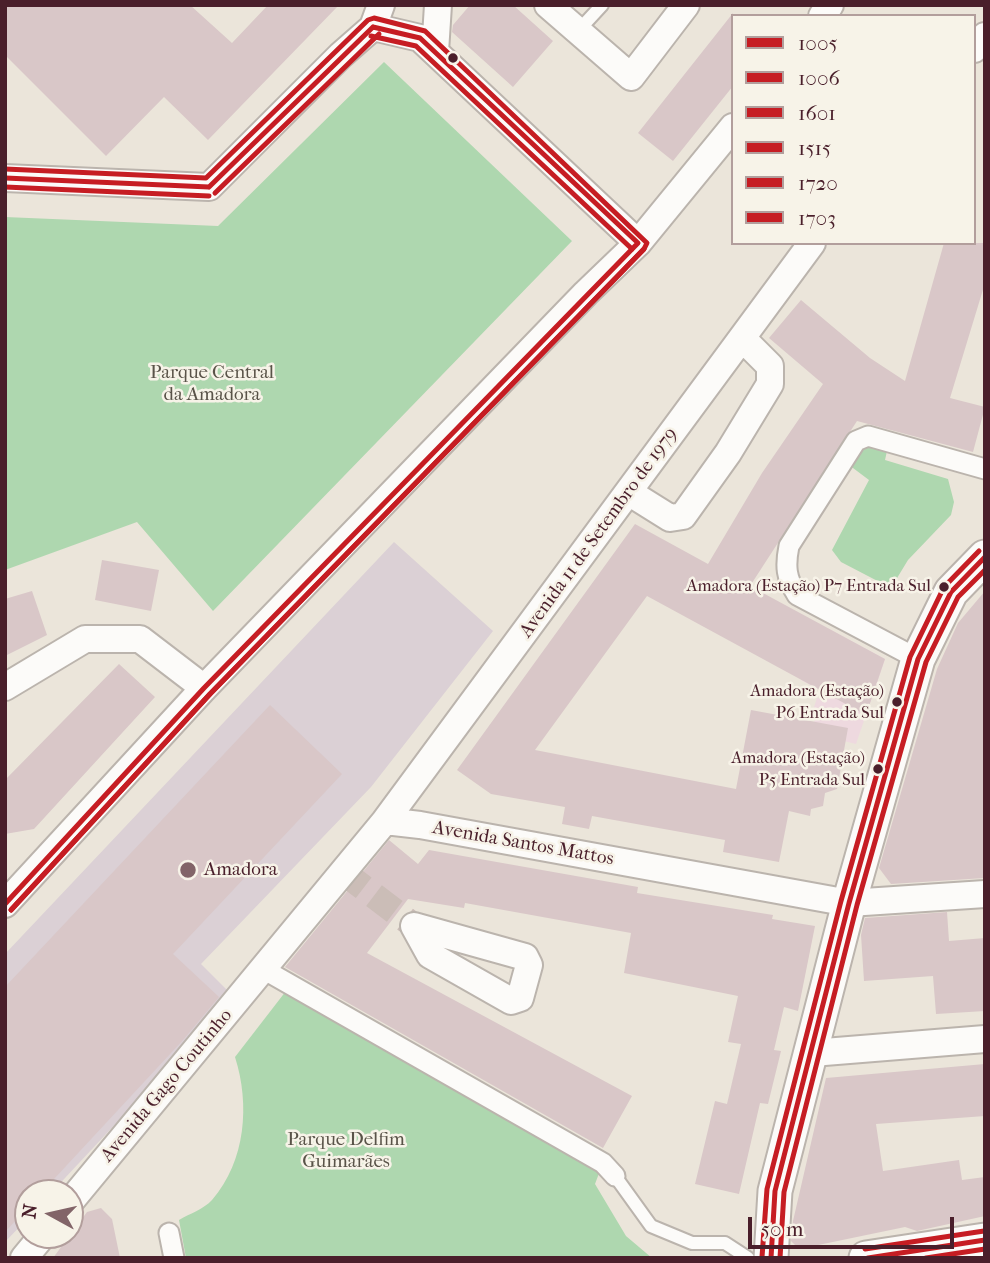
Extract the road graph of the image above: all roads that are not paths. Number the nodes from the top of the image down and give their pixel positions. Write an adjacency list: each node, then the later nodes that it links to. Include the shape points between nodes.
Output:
1 (438, 5): 7 (street)
2 (548, 5): 6 (street)
3 (602, 5): 6 (lane)
4 (686, 5): 6 (street, via 631,77)
5 (377, 16): 7 (street, via 420,38); 9 (street, via 209,187)
6 (578, 31)
7 (435, 52): 10 (street)
8 (731, 129): 10 (street)
9 (5, 178)
10 (638, 243): 18 (street)
11 (811, 245): 12 (street, Avenida 11 de Setembro de 1979)
12 (742, 338): 14 (street, Avenida 11 de Setembro de 1979); 14 (street, via 770,366 770,384 683,516 670,518)
13 (985, 469): 16 (street, via 868,436 856,441 789,546 785,565 797,595)
14 (630, 493): 19 (street, Avenida 11 de Setembro de 1979)
15 (985, 556): 16 (street, via 951,593)
16 (918, 659): 21 (street)
17 (5, 687): 18 (street, via 85,639 140,639)
18 (204, 688): 22 (street)
19 (385, 821): 21 (street, Avenida Santos Mattos); 23 (street)
20 (985, 894): 21 (street, Avenida Santos Mattos)
21 (849, 903): 25 (street)
22 (5, 904)
23 (263, 969): 26 (street, via 603,1163); 27 (street, Avenida Gago Coutinho)
24 (985, 1040): 25 (street)
25 (812, 1053): 32 (street, via 775,1191)
26 (615, 1176): 31 (lane, via 651,1226 692,1243 725,1243)
27 (84, 1185)
28 (169, 1233): 30 (street)
29 (985, 1240): 33 (street)
30 (174, 1258)
31 (748, 1258)
32 (771, 1258)
33 (866, 1258)

